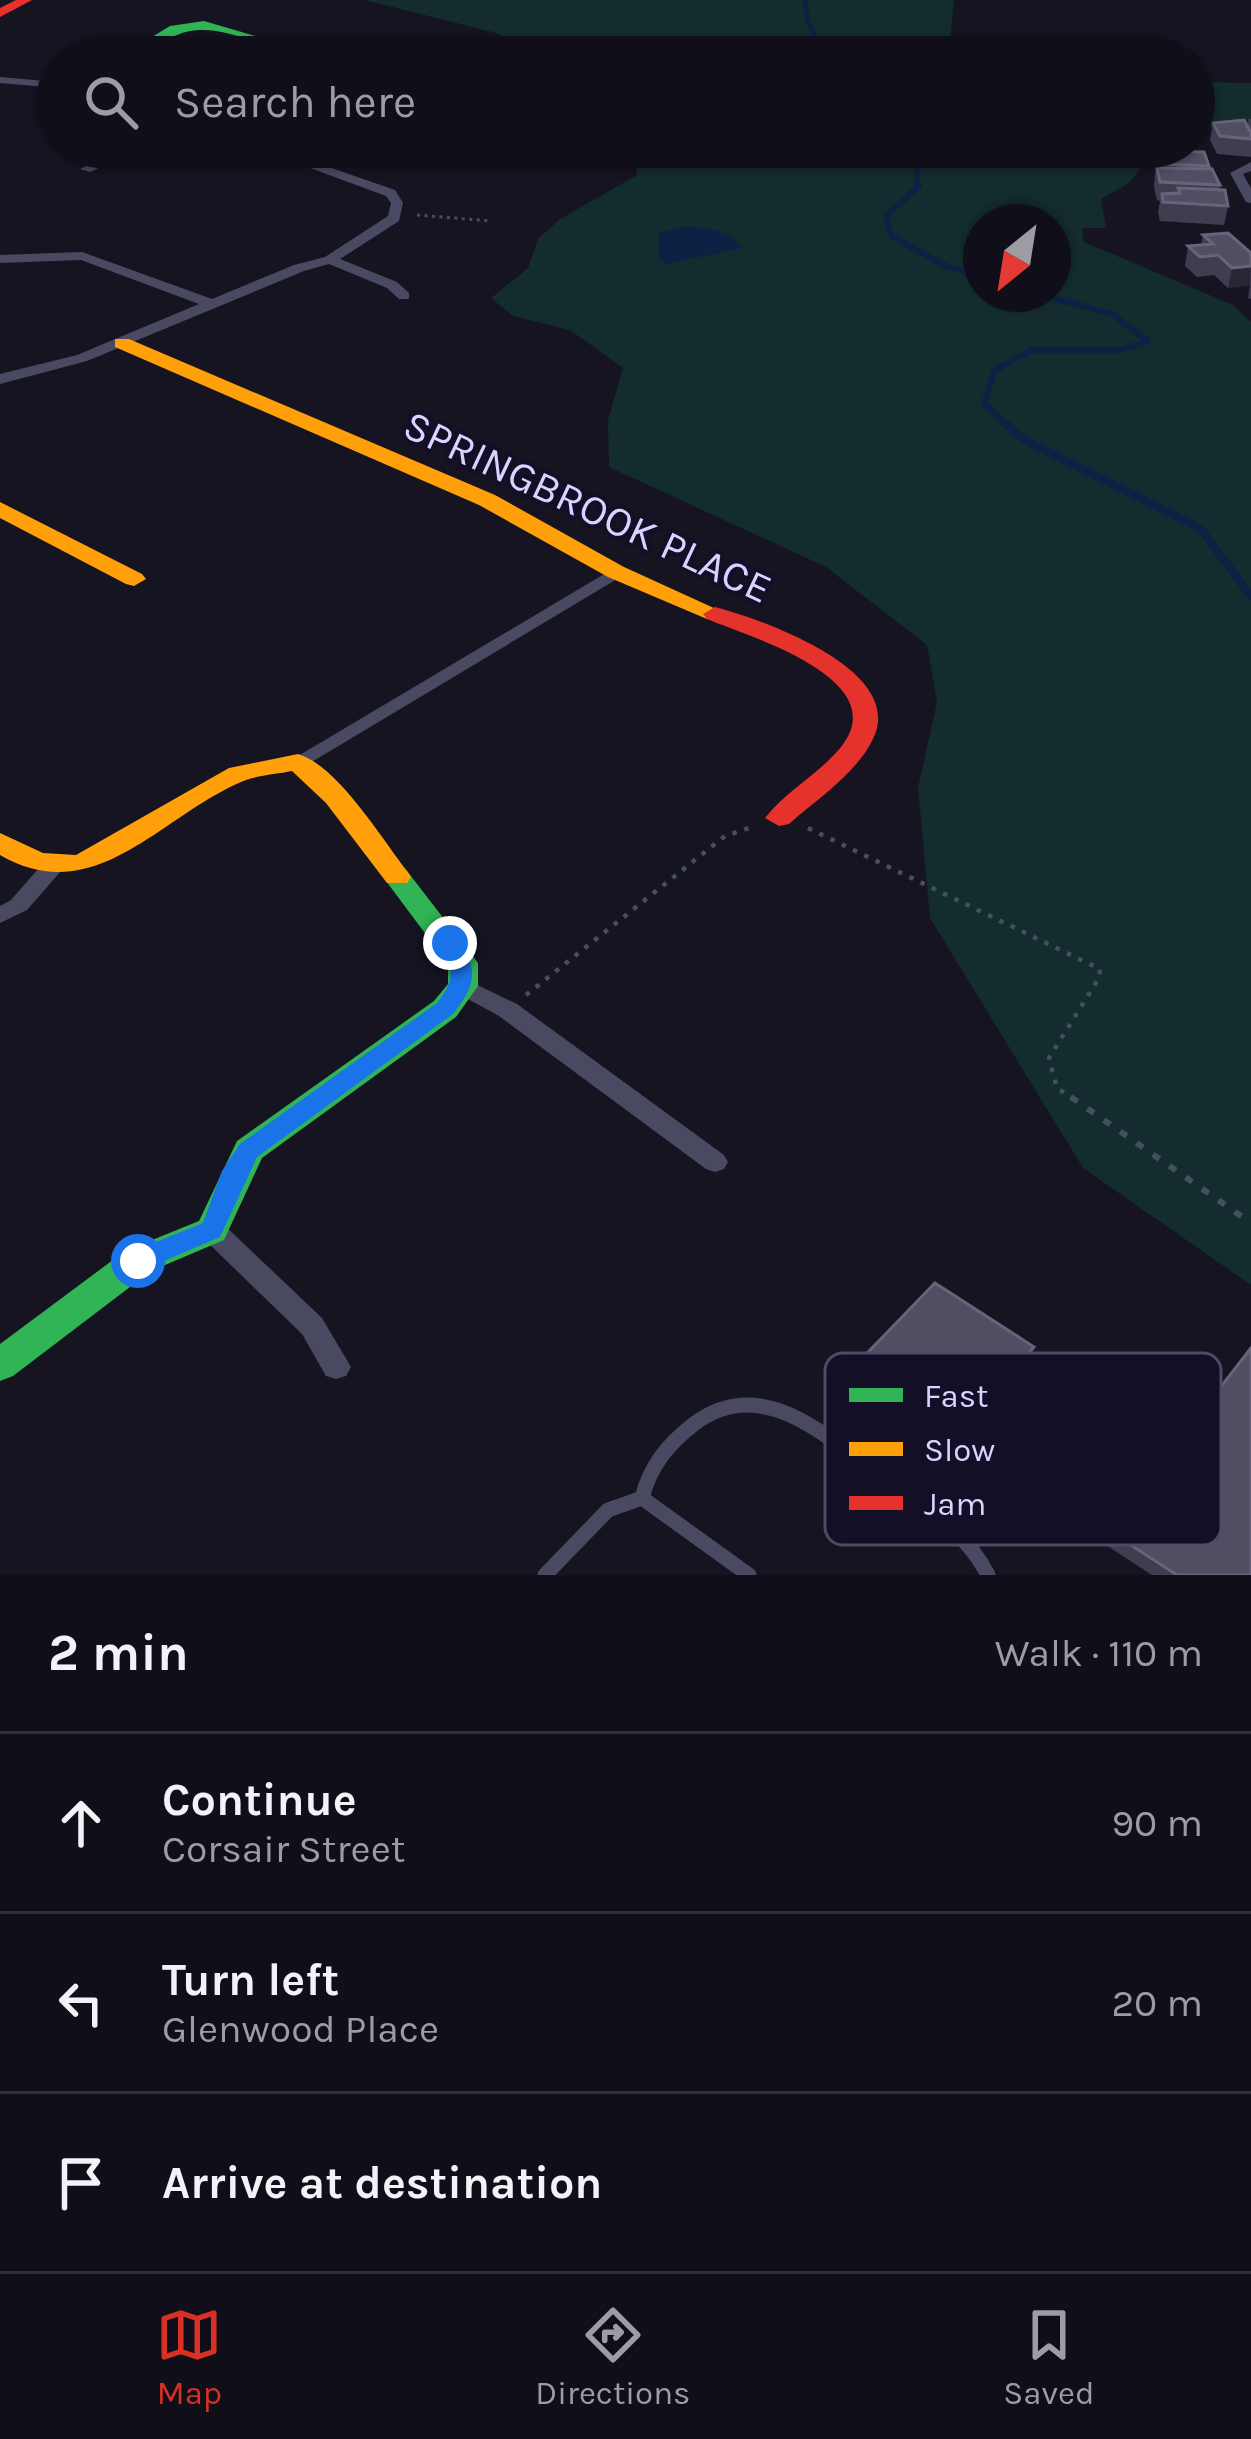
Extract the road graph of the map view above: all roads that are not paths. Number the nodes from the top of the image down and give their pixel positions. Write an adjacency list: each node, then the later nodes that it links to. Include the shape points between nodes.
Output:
1 (26, 0): 2 (street)
2 (0, 13)
3 (161, 36): 4 (street, via 204,25)
4 (241, 36)
5 (0, 80): 6 (street)
6 (36, 83)
7 (1251, 166): 9 (street, via 1236,173)
8 (318, 168): 11 (street, via 397,203 394,218)
9 (1251, 199)
10 (0, 259): 13 (street, via 82,256)
11 (330, 260): 12 (street); 13 (street)
12 (404, 296)
13 (212, 304): 14 (street)
14 (122, 343): 15 (street); 17 (street, SPRINGBROOK PLACE, via 487,500)
15 (0, 379)
16 (0, 509): 18 (street)
17 (616, 572): 19 (street); 20 (street, SPRINGBROOK PLACE, via 814,656 849,676 865,698 864,734)
18 (134, 579)
19 (298, 762): 22 (street, via 238,774 82,863); 24 (street, via 450,943 463,963)
20 (778, 818)
21 (0, 842): 22 (street)
22 (53, 866): 23 (street)
23 (0, 916)
24 (463, 986): 25 (street, via 508,1010); 26 (street, via 445,1009 249,1150)
25 (715, 1162)
26 (212, 1230): 27 (street, via 138,1261); 28 (street, via 312,1326)
27 (0, 1365)
28 (336, 1367)
29 (825, 1437): 30 (lane, via 782,1406 738,1401 708,1408 649,1465)
30 (642, 1498): 32 (lane, via 608,1510); 33 (lane)
31 (973, 1545): 34 (lane)
32 (544, 1575)
33 (749, 1575)
34 (988, 1575)

